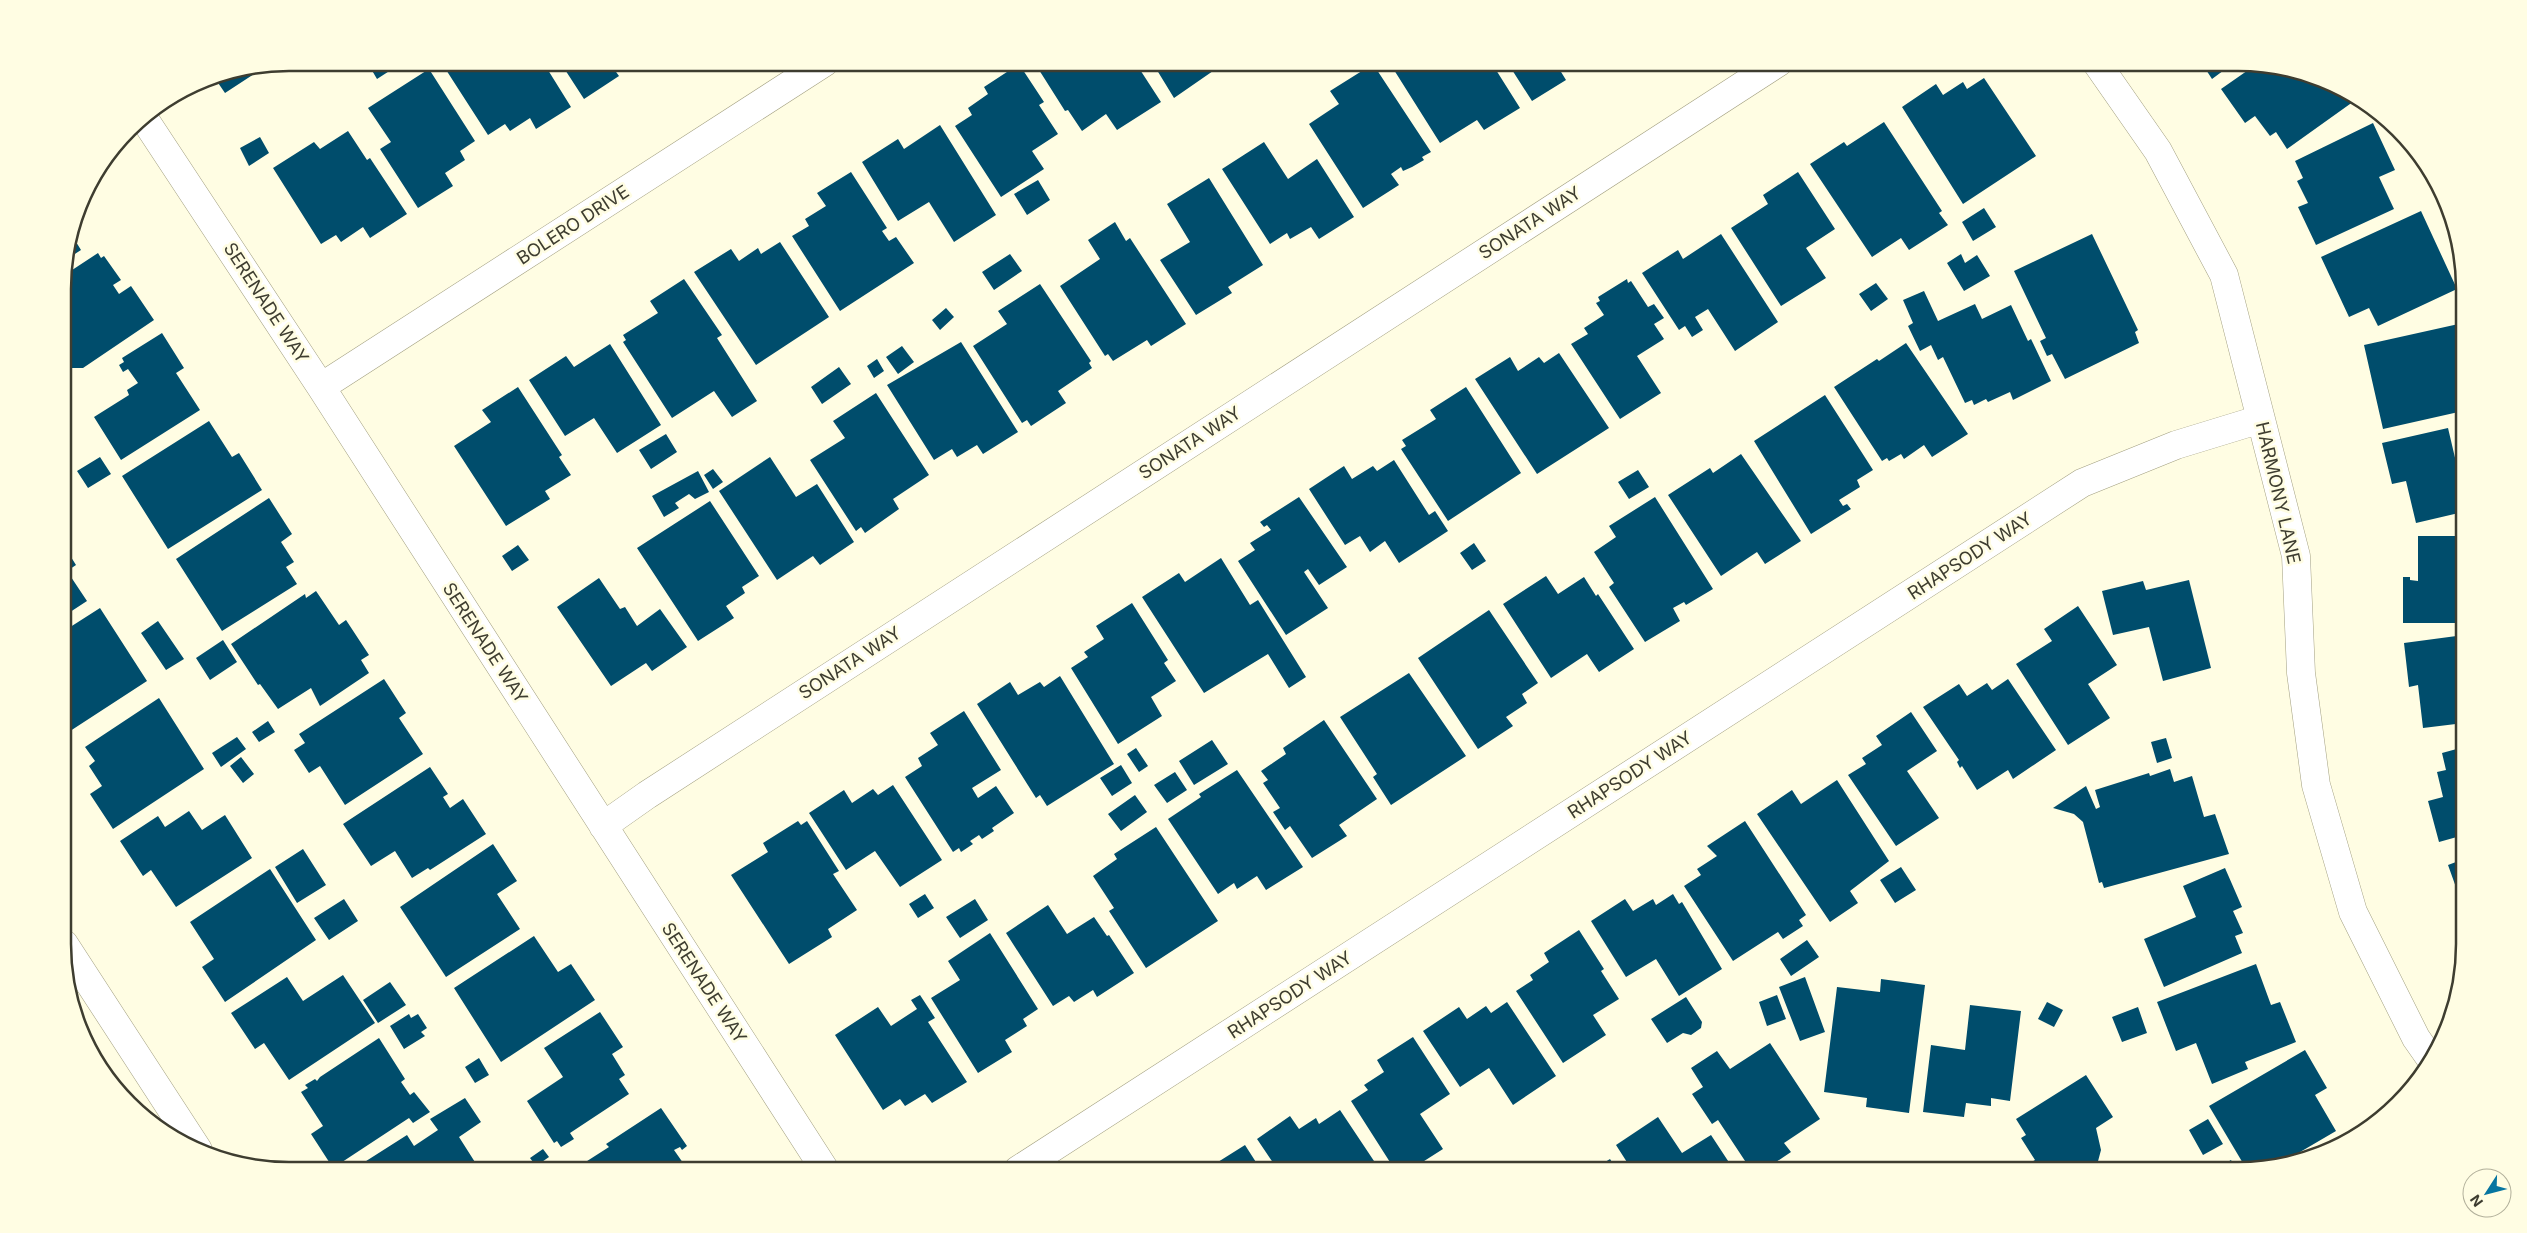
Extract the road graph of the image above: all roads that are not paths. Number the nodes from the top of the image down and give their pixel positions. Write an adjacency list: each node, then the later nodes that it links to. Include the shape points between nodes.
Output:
1 (812, 71): 5 (street, BOLERO DRIVE)
2 (1765, 71): 7 (street, SONATA WAY)
3 (2102, 71): 6 (street, HARMONY LANE, via 2158,151 2224,275)
4 (147, 124): 5 (street, SERENADE WAY)
5 (321, 388): 7 (street, SERENADE WAY)
6 (2261, 419): 9 (street, HARMONY LANE, via 2296,556 2302,673 2316,785 2353,912); 12 (street, RHAPSODY WAY, via 2176,445 2082,483)
7 (603, 826): 11 (street, SERENADE WAY)
8 (72, 956): 10 (street)
9 (2427, 1053)
10 (190, 1138)
11 (820, 1162)
12 (1030, 1162)

